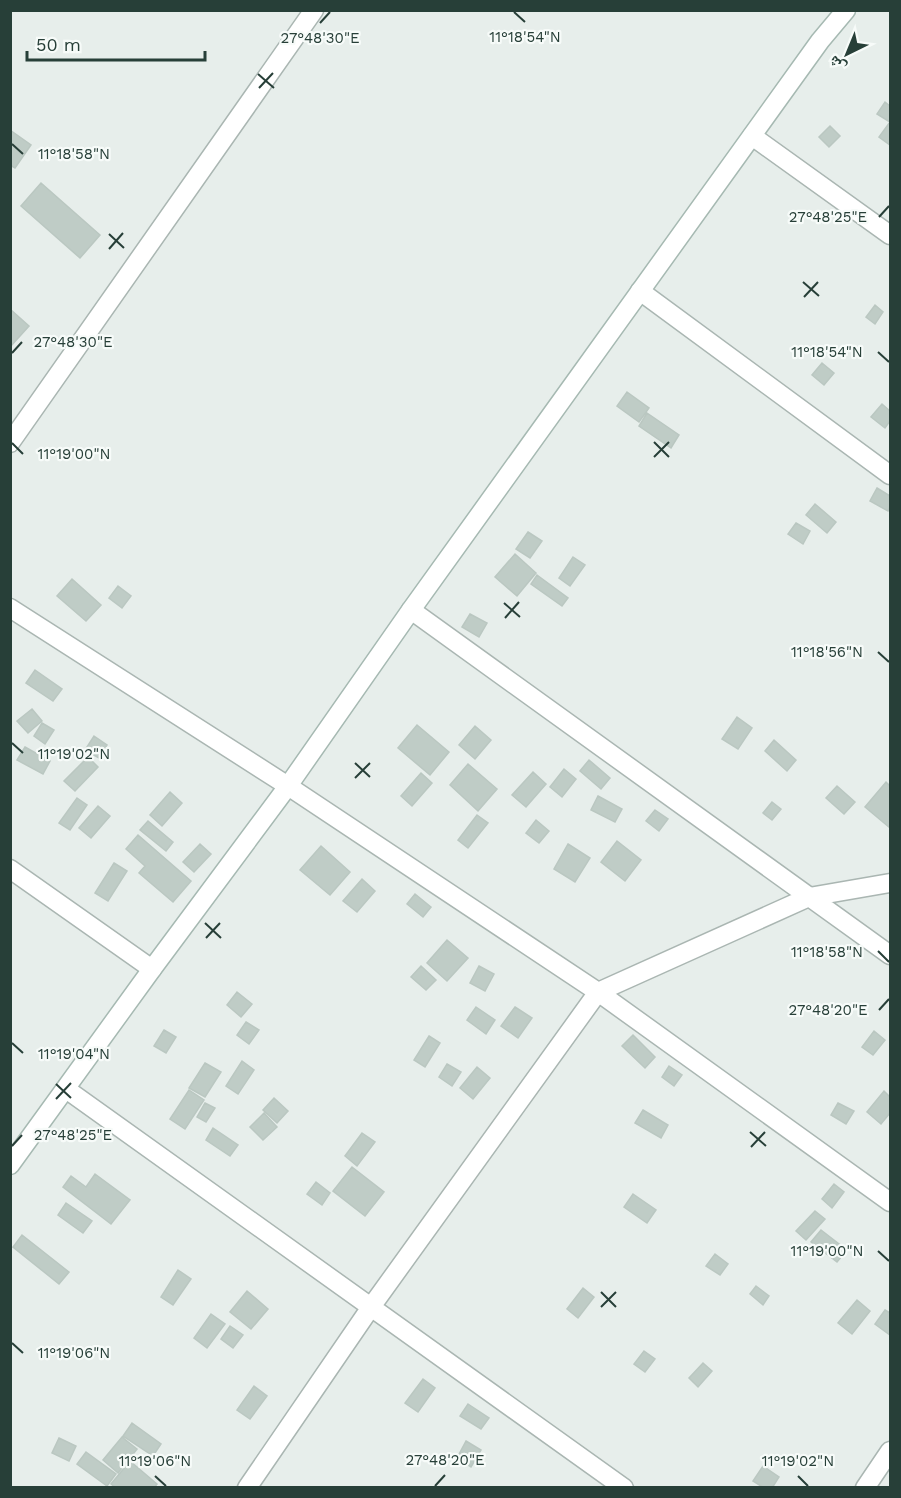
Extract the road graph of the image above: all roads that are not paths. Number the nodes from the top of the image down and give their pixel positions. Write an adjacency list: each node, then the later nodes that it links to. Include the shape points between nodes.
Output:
1 (314, 10): 6 (street)
2 (846, 10): 3 (street)
3 (752, 136): 4 (street); 5 (street)
4 (891, 235)
5 (640, 291): 7 (street); 9 (street)
6 (10, 443)
7 (891, 475)
8 (10, 608): 10 (street)
9 (411, 610): 10 (street); 13 (street)
10 (288, 786): 15 (street); 16 (street)
11 (10, 869): 15 (street)
12 (891, 883): 13 (street)
13 (809, 897): 14 (street); 16 (street)
14 (891, 955)
15 (152, 969): 17 (street)
16 (597, 992): 19 (street); 20 (street)
17 (66, 1089): 18 (street); 20 (street)
18 (13, 1157)
19 (891, 1202)
20 (371, 1307): 22 (street); 23 (street)
21 (891, 1451): 24 (street)
22 (247, 1488)
23 (624, 1488)
24 (865, 1488)

